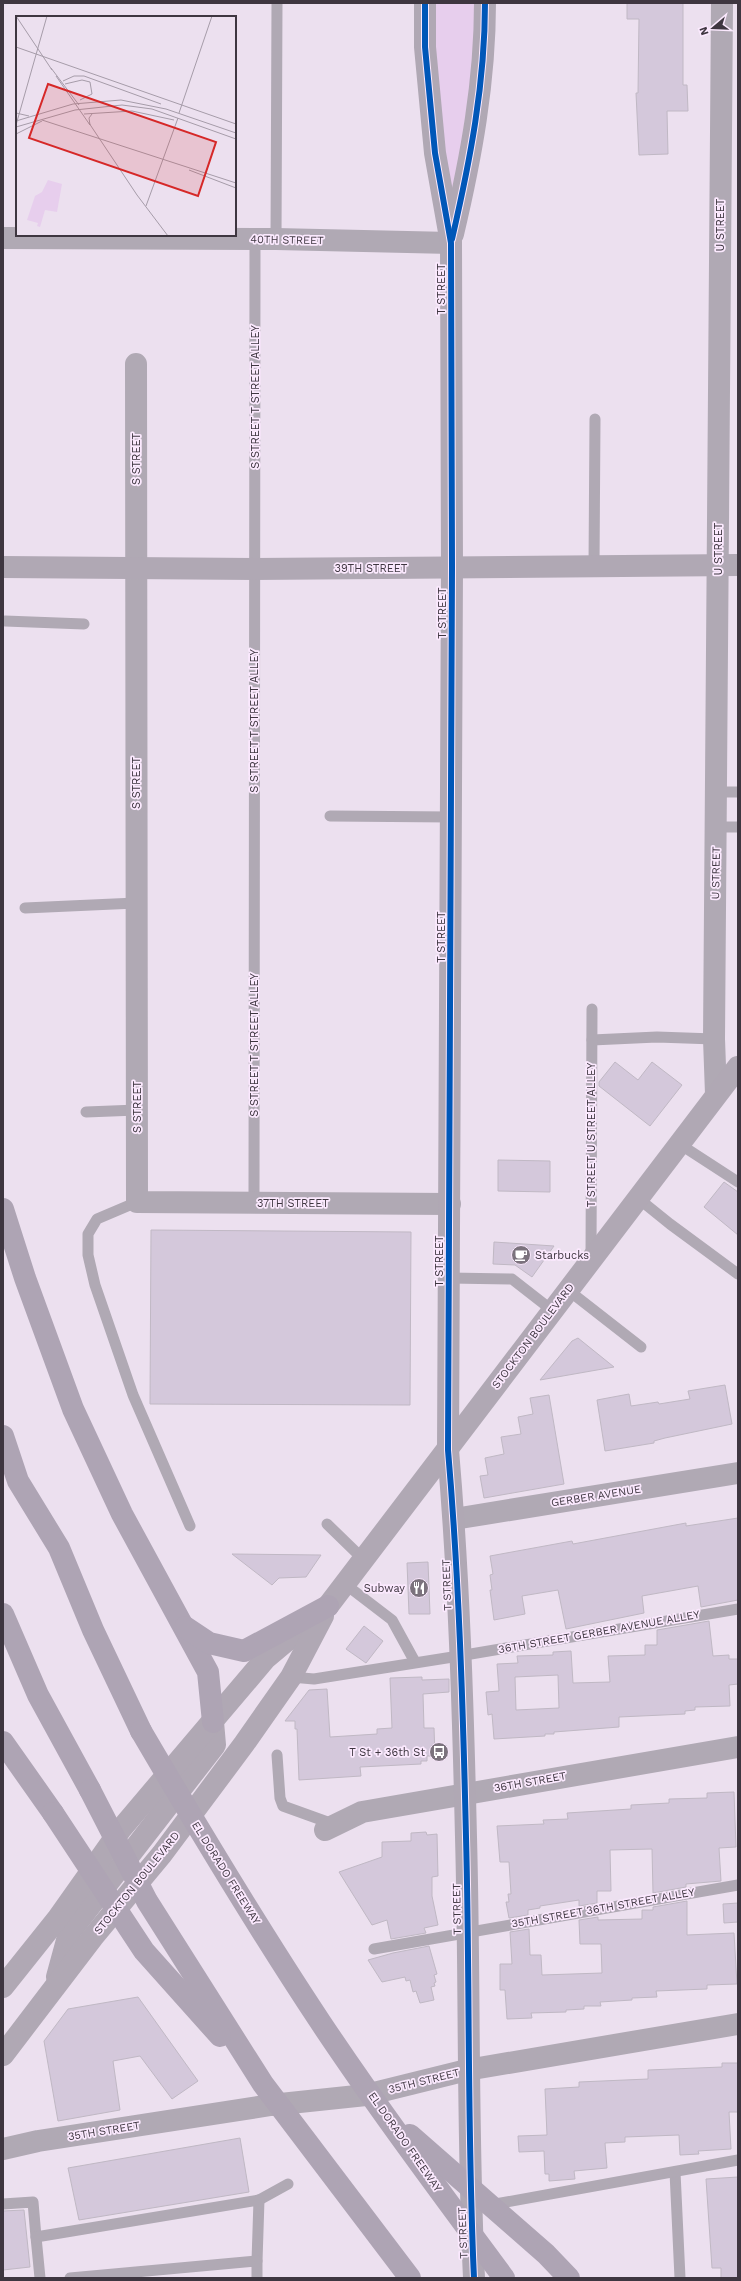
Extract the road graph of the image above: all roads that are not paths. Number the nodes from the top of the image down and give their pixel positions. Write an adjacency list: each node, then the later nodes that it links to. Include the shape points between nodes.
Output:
1 (277, 3): 6 (lane, S STREET T STREET ALLEY)
2 (425, 3): 7 (street, T STREET, via 425,47 435,153)
3 (485, 3): 7 (street, T STREET, via 482,72 475,127)
4 (722, 3): 10 (street, U STREET)
5 (3, 238): 6 (street, 40TH STREET)
6 (265, 239): 7 (street, 40TH STREET); 15 (lane, S STREET T STREET ALLEY)
7 (451, 243): 14 (street, T STREET)
8 (136, 364): 11 (street, S STREET)
9 (595, 419): 12 (lane)
10 (728, 565): 12 (street, 39TH STREET); 18 (street, U STREET)
11 (136, 566): 13 (street, 39TH STREET); 15 (street, 39TH STREET); 23 (street, S STREET)
12 (594, 566): 14 (street, 39TH STREET)
13 (3, 567)
14 (452, 568): 15 (street, 39TH STREET); 20 (street, T STREET)
15 (254, 569): 38 (lane, S STREET T STREET ALLEY)
16 (5, 621): 17 (lane)
17 (84, 624)
18 (728, 792): 21 (street, U STREET)
19 (330, 816): 20 (lane)
20 (451, 817): 39 (street, T STREET)
21 (717, 827): 22 (lane); 26 (street, U STREET)
22 (738, 827)
23 (136, 904): 24 (lane); 30 (street, S STREET)
24 (25, 908)
25 (592, 1009): 27 (lane, T STREET U STREET ALLEY)
26 (714, 1039): 27 (lane, via 657,1037); 29 (street, U STREET)
27 (592, 1040): 41 (lane, T STREET U STREET ALLEY)
28 (738, 1067): 29 (street, STOCKTON BOULEVARD)
29 (716, 1094): 32 (street, STOCKTON BOULEVARD)
30 (137, 1110): 31 (lane); 37 (street, S STREET)
31 (86, 1112)
32 (681, 1145): 34 (lane); 36 (street, STOCKTON BOULEVARD)
33 (738, 1170): 34 (lane)
34 (728, 1175): 35 (lane)
35 (738, 1182)
36 (638, 1198): 41 (street, STOCKTON BOULEVARD); 42 (lane)
37 (137, 1202): 38 (street, 37TH STREET); 52 (lane, via 97,1219 88,1234 88,1255 95,1285 133,1395)
38 (254, 1203): 39 (street, 37TH STREET)
39 (450, 1204): 43 (street, T STREET)
40 (3, 1209): 58 (highway, via 25,1278 73,1409 122,1514)
41 (591, 1260): 44 (street, STOCKTON BOULEVARD)
42 (738, 1274)
43 (449, 1278): 45 (lane, via 512,1279); 48 (street, T STREET)
44 (568, 1290): 45 (street, STOCKTON BOULEVARD); 46 (lane)
45 (553, 1310): 48 (street, STOCKTON BOULEVARD)
46 (641, 1347)
47 (3, 1436): 77 (highway, EL DORADO FREEWAY, bridge, via 18,1481 59,1548 142,1731 209,1848 322,2024)
48 (448, 1450): 50 (street, T STREET); 53 (street, STOCKTON BOULEVARD)
49 (738, 1472): 50 (street, GERBER AVENUE)
50 (454, 1519): 59 (street, T STREET)
51 (327, 1524): 53 (lane)
52 (190, 1526)
53 (363, 1559): 54 (street, STOCKTON BOULEVARD)
54 (345, 1584): 55 (street, STOCKTON BOULEVARD); 60 (lane, via 392,1620)
55 (328, 1606): 58 (highway, via 244,1651 209,1643); 61 (street, STOCKTON BOULEVARD); 62 (street, STOCKTON BOULEVARD, via 266,1658)
56 (738, 1608): 59 (lane, 36TH STREET GERBER AVENUE ALLEY)
57 (3, 1614): 76 (highway, bridge, via 38,1695 147,1901)
58 (181, 1624): 62 (highway, via 208,1672)
59 (459, 1656): 60 (lane, 36TH STREET GERBER AVENUE ALLEY); 66 (street, T STREET)
60 (415, 1662): 61 (lane, 36TH STREET GERBER AVENUE ALLEY, via 314,1679)
61 (291, 1677): 71 (street, STOCKTON BOULEVARD, via 162,1854)
62 (213, 1722): 71 (street, via 215,1746 69,1933); 72 (street, STOCKTON BOULEVARD, via 121,1829 58,1918)
63 (3, 1742): 76 (highway, bridge, via 144,1951)
64 (738, 1747): 66 (street, 36TH STREET)
65 (277, 1755): 67 (lane, via 280,1798 283,1806)
66 (464, 1793): 67 (street, 36TH STREET, via 362,1812); 69 (street, T STREET)
67 (331, 1828)
68 (738, 1885): 69 (lane, 35TH STREET 36TH STREET ALLEY)
69 (468, 1931): 70 (lane, 35TH STREET 36TH STREET ALLEY); 75 (street, T STREET)
70 (374, 1949)
71 (55, 1986): 74 (street, STOCKTON BOULEVARD)
72 (3, 1987)
73 (738, 2024): 75 (street, 35TH STREET)
74 (3, 2055)
75 (468, 2070): 79 (street, 35TH STREET, via 366,2095 271,2105); 86 (street, T STREET)
76 (263, 2084): 92 (highway, bridge)
77 (383, 2112): 94 (highway, EL DORADO FREEWAY, bridge); 95 (highway, bridge, via 546,2254)
78 (3, 2133): 79 (street, 35TH STREET)
79 (38, 2141): 80 (street, 35TH STREET)
80 (3, 2149)
81 (738, 2160): 82 (lane)
82 (674, 2172): 86 (lane); 96 (lane)
83 (288, 2184): 84 (lane)
84 (259, 2200): 87 (lane); 88 (lane)
85 (3, 2204): 87 (lane, via 33,2202)
86 (472, 2208): 93 (street, T STREET)
87 (36, 2237): 89 (lane)
88 (257, 2261): 90 (lane); 91 (lane)
89 (40, 2278)
90 (70, 2278)
91 (257, 2278)
92 (410, 2278)
93 (474, 2278)
94 (504, 2278)
95 (569, 2278)
96 (680, 2278)

